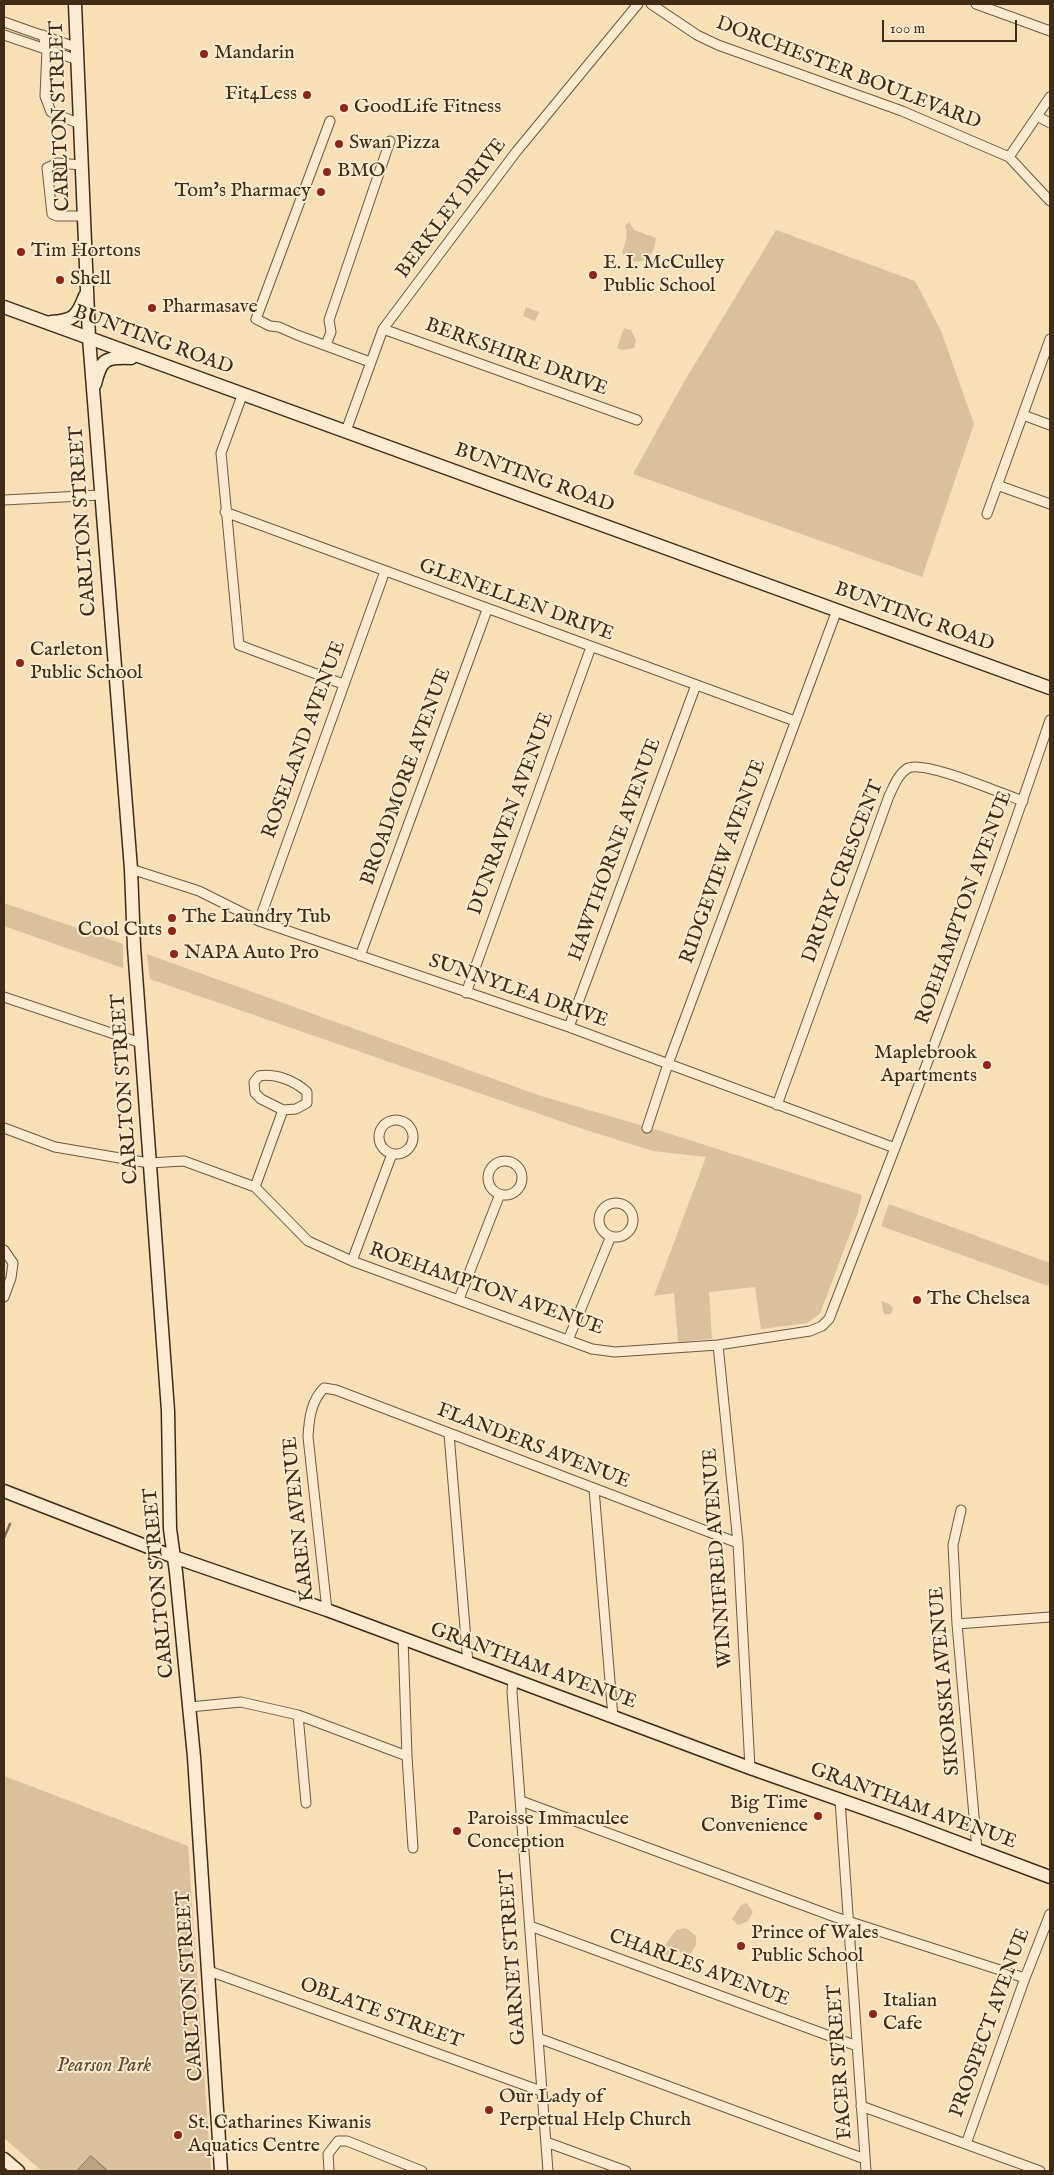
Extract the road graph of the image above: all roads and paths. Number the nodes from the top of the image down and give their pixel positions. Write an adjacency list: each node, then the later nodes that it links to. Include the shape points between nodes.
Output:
1 (75, 4): 10 (main road, CARLTON STREET)
2 (638, 4): 24 (street, BERKLEY DRIVE, via 516,152)
3 (651, 4): 17 (street, DORCHESTER BOULEVARD, via 718,45 902,111)
4 (976, 4): 6 (street)
5 (4, 22): 8 (street)
6 (1050, 31)
7 (4, 35): 9 (street)
8 (43, 35): 9 (street); 10 (street)
9 (47, 50): 10 (street); 15 (street, via 45,96 51,112)
10 (78, 54): 15 (main road, CARLTON STREET)
11 (1050, 97): 12 (street)
12 (1037, 116): 14 (street); 17 (street)
13 (330, 121): 27 (street, via 256,319)
14 (1050, 123)
15 (80, 124): 18 (main road, CARLTON STREET)
16 (390, 141): 27 (street, via 329,320 331,332)
17 (1009, 157): 19 (street)
18 (82, 165): 20 (main road, CARLTON STREET); 20 (street, via 57,164 47,168 52,214)
19 (1050, 200)
20 (84, 216): 21 (main road, CARLTON STREET)
21 (87, 290): 23 (main road, via 78,312 67,321); 25 (main road, CARLTON STREET)
22 (4, 307): 23 (main road, BUNTING ROAD)
23 (46, 323): 25 (main road, BUNTING ROAD)
24 (383, 329): 29 (street, BERKLEY DRIVE); 33 (street, BERKSHIRE DRIVE)
25 (89, 338): 28 (main road, BUNTING ROAD); 31 (main road, CARLTON STREET)
26 (1050, 339): 32 (street)
27 (326, 345): 29 (street)
28 (142, 358): 30 (main road, BUNTING ROAD); 31 (main road, via 113,357 104,361)
29 (370, 362): 35 (street, BERKLEY DRIVE)
30 (243, 393): 35 (main road, BUNTING ROAD); 40 (street, via 221,453)
31 (93, 394): 37 (main road, CARLTON STREET)
32 (1023, 415): 34 (street); 36 (street)
33 (637, 420)
34 (1050, 425)
35 (346, 431): 44 (main road, BUNTING ROAD)
36 (997, 485): 39 (street); 41 (street)
37 (101, 495): 38 (street); 52 (main road, CARLTON STREET)
38 (4, 500)
39 (1050, 504)
40 (226, 512): 42 (street, GLENELLEN DRIVE); 46 (street, via 239,645)
41 (987, 514)
42 (384, 572): 43 (street, GLENELLEN DRIVE); 46 (street, ROSELAND AVENUE)
43 (487, 610): 45 (street, GLENELLEN DRIVE); 54 (street, BROADMORE AVENUE)
44 (837, 610): 48 (main road, BUNTING ROAD); 50 (street, RIDGEVIEW AVENUE)
45 (591, 647): 47 (street, GLENELLEN DRIVE); 55 (street, DUNRAVEN AVENUE)
46 (344, 684): 53 (street, ROSELAND AVENUE)
47 (696, 685): 50 (street, GLENELLEN DRIVE); 57 (street, HAWTHORNE AVENUE)
48 (1050, 688)
49 (1050, 720): 51 (street, ROEHAMPTON AVENUE)
50 (795, 721): 59 (street, RIDGEVIEW AVENUE)
51 (1023, 801): 60 (street, DRURY CRESCENT, via 928,767 911,767 899,776); 64 (street, ROEHAMPTON AVENUE)
52 (131, 869): 53 (street, SUNNYLEA DRIVE, via 199,892); 58 (main road, CARLTON STREET)
53 (260, 921): 54 (street, SUNNYLEA DRIVE)
54 (360, 956): 55 (street, SUNNYLEA DRIVE)
55 (466, 993): 57 (street, SUNNYLEA DRIVE)
56 (4, 997): 58 (street)
57 (569, 1027): 59 (street, SUNNYLEA DRIVE)
58 (141, 1043): 66 (main road, CARLTON STREET)
59 (668, 1064): 60 (street, SUNNYLEA DRIVE); 63 (street, RIDGEVIEW AVENUE)
60 (777, 1105): 64 (street, SUNNYLEA DRIVE)
61 (283, 1110): 61 (street, via 296,1109 307,1103 307,1092 298,1084 268,1074 259,1076 254,1082 255,1094); 67 (street)
62 (4, 1128): 66 (street, ROEHAMPTON AVENUE, via 55,1146)
63 (647, 1128)
64 (895, 1148): 75 (street, ROEHAMPTON AVENUE, via 829,1319 810,1331)
65 (392, 1154): 71 (street)
66 (149, 1163): 67 (street, ROEHAMPTON AVENUE, via 184,1161); 82 (main road, CARLTON STREET, via 168,1411 170,1529)
67 (255, 1187): 71 (street, ROEHAMPTON AVENUE, via 308,1240)
68 (500, 1194): 73 (street)
69 (611, 1236): 74 (street)
70 (4, 1250): 72 (street, via 13,1263)
71 (352, 1261): 73 (street, ROEHAMPTON AVENUE)
72 (4, 1297)
73 (459, 1299): 74 (street, ROEHAMPTON AVENUE)
74 (568, 1340): 75 (street, ROEHAMPTON AVENUE, via 592,1349 615,1352)
75 (718, 1344): 81 (street, WINNIFRED AVENUE)
76 (317, 1395): 77 (street, FLANDERS AVENUE, via 324,1388 336,1390); 83 (street, KAREN AVENUE, via 310,1415 308,1436)
77 (450, 1434): 78 (street, FLANDERS AVENUE); 87 (street)
78 (594, 1489): 81 (street, FLANDERS AVENUE); 91 (street)
79 (4, 1492): 82 (main road, GRANTHAM AVENUE)
80 (961, 1510): 85 (street, SIKORSKI AVENUE, via 953,1545)
81 (738, 1544): 93 (street, WINNIFRED AVENUE)
82 (174, 1557): 83 (main road, GRANTHAM AVENUE); 89 (main road, CARLTON STREET)
83 (327, 1610): 86 (main road, GRANTHAM AVENUE)
84 (1050, 1617): 85 (street)
85 (958, 1624): 98 (street, SIKORSKI AVENUE)
86 (403, 1638): 87 (main road, GRANTHAM AVENUE); 92 (street)
87 (468, 1664): 88 (main road, GRANTHAM AVENUE)
88 (514, 1680): 91 (main road, GRANTHAM AVENUE); 95 (street, GARNET STREET, via 512,1692)
89 (190, 1707): 90 (street, via 241,1702); 103 (main road, CARLTON STREET)
90 (298, 1715): 92 (street); 96 (street)
91 (612, 1717): 93 (main road, GRANTHAM AVENUE)
92 (407, 1756): 97 (street)
93 (750, 1768): 94 (main road, GRANTHAM AVENUE)
94 (840, 1800): 98 (main road, GRANTHAM AVENUE); 101 (street, FACER STREET)
95 (521, 1802): 101 (street); 102 (street, GARNET STREET)
96 (306, 1803)
97 (413, 1848)
98 (977, 1850): 99 (main road, GRANTHAM AVENUE)
99 (1050, 1877)
100 (1050, 1914): 104 (street, PROSPECT AVENUE)
101 (848, 1920): 104 (street); 106 (street, FACER STREET)
102 (530, 1926): 105 (street, GARNET STREET); 106 (street, CHARLES AVENUE)
103 (209, 1971): 107 (street, OBLATE STREET); 114 (main road, CARLTON STREET)
104 (1025, 1978): 110 (street, PROSPECT AVENUE)
105 (538, 2038): 107 (street, GARNET STREET); 112 (street)
106 (857, 2046): 108 (street, FACER STREET)
107 (541, 2090): 109 (street, GARNET STREET)
108 (861, 2106): 110 (street); 112 (street, FACER STREET)
109 (546, 2142): 117 (street, GARNET STREET); 118 (street)
110 (966, 2144): 120 (street)
111 (4, 2159): 113 (main road)
112 (865, 2159): 119 (street, FACER STREET)
113 (18, 2171)
114 (221, 2171)
115 (329, 2171): 116 (street, via 328,2154 338,2141 347,2140)
116 (422, 2171)
117 (548, 2171)
118 (626, 2171)
119 (866, 2171)
120 (1040, 2171)

